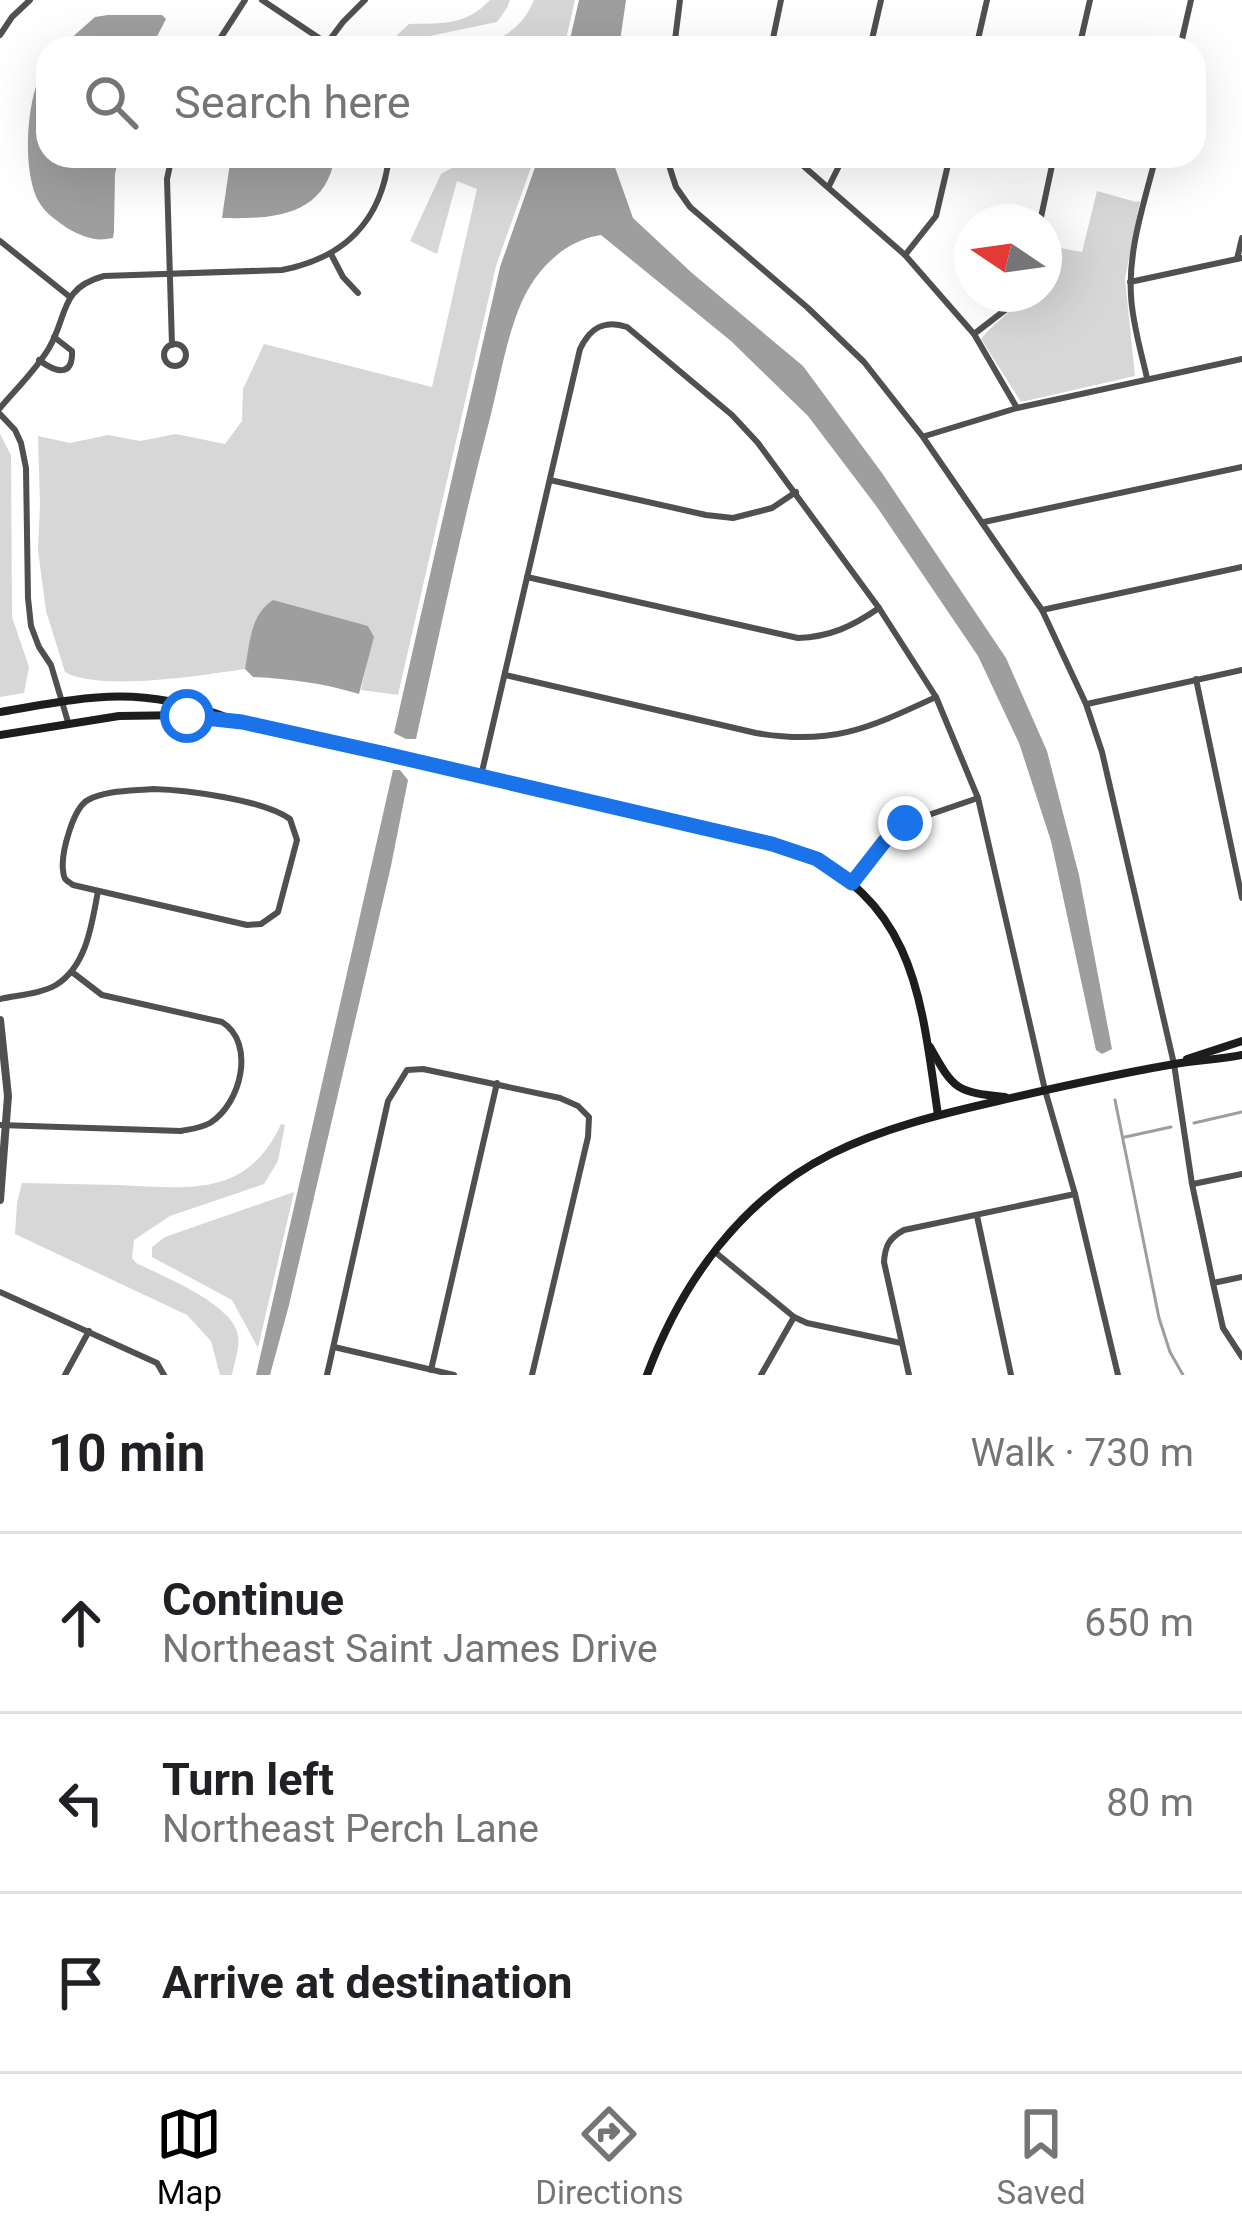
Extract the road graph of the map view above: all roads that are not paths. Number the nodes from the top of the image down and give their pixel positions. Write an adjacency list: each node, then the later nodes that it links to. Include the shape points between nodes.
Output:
1 (30, 0): 11 (street)
2 (244, 0): 12 (street)
3 (262, 0): 13 (street)
4 (365, 0): 14 (street)
5 (680, 0): 15 (street)
6 (781, 0): 16 (street)
7 (881, 0): 17 (street)
8 (987, 0): 18 (street)
9 (1090, 0): 19 (street)
10 (1192, 0): 20 (street)
11 (0, 35)
12 (222, 36)
13 (316, 36)
14 (336, 36)
15 (676, 36)
16 (774, 36)
17 (873, 36)
18 (979, 36)
19 (1082, 36)
20 (1183, 36)
21 (169, 168): 36 (street)
22 (388, 168): 33 (street, via 371,215)
23 (670, 168): 49 (street, via 691,207 864,362)
24 (807, 168): 29 (street)
25 (838, 168): 29 (street)
26 (947, 168): 34 (street, via 936,216)
27 (1051, 168): 30 (street)
28 (1153, 168): 37 (street)
29 (829, 186): 34 (street)
30 (1044, 204)
31 (1242, 238): 35 (street)
32 (0, 241): 39 (street)
33 (332, 254): 36 (street, via 282,270); 38 (street)
34 (905, 255): 41 (street)
35 (1240, 258): 37 (street)
36 (169, 274): 39 (street, via 104,276); 43 (street)
37 (1130, 282): 46 (street)
38 (358, 292)
39 (70, 297): 42 (street)
40 (1003, 312): 41 (street)
41 (974, 334): 47 (street)
42 (54, 337): 45 (street); 45 (street, via 70,349 71,361 56,371)
43 (172, 345)
44 (1242, 359): 46 (street)
45 (40, 360): 48 (street)
46 (1147, 378): 47 (street)
47 (1017, 409): 49 (street)
48 (0, 411): 62 (street, via 24,456 31,626)
49 (923, 437): 53 (street)
50 (1242, 467): 53 (street)
51 (550, 480): 52 (street, via 734,518); 52 (street, via 580,349 603,325 627,327 732,415); 55 (street)
52 (796, 492): 56 (street)
53 (984, 522): 57 (street)
54 (1242, 567): 57 (street)
55 (527, 577): 56 (street, via 798,638 832,634); 59 (street)
56 (879, 608): 61 (street)
57 (1042, 610): 63 (street)
58 (1242, 670): 60 (street)
59 (505, 675): 61 (street, via 796,739 853,732); 68 (street)
60 (1196, 679): 63 (street); 72 (street)
61 (936, 697): 69 (street)
62 (60, 700): 64 (main road); 65 (street); 66 (main road, via 164,699)
63 (1086, 704): 79 (street)
64 (0, 712)
65 (68, 722): 66 (main road, via 159,715); 67 (main road)
66 (242, 722): 68 (main road)
67 (0, 735)
68 (481, 776): 70 (main road, via 795,850)
69 (978, 798): 70 (street, via 905,823); 81 (street)
70 (852, 883): 76 (main road, via 903,951)
71 (98, 891): 71 (street, via 73,885 62,864 79,808 102,795 196,793 273,810 294,827 283,902 261,924); 73 (street)
72 (1242, 898)
73 (72, 972): 74 (street, via 43,990); 84 (street, via 102,995 231,1028 243,1058 229,1105 209,1123 181,1131)
74 (0, 999)
75 (0, 1020): 84 (street)
76 (927, 1041): 82 (main road, via 960,1089); 83 (main road)
77 (1242, 1041): 79 (main road)
78 (1242, 1055): 79 (main road)
79 (1174, 1064): 81 (main road); 86 (street)
80 (497, 1083): 97 (street, via 407,1070 388,1101); 99 (street); 104 (street, via 560,1098 589,1118)
81 (1045, 1090): 82 (main road); 87 (street)
82 (1012, 1098): 83 (main road)
83 (938, 1115): 90 (main road, via 830,1155 776,1191)
84 (3, 1125): 88 (street)
85 (1242, 1174): 86 (street)
86 (1192, 1184): 92 (street)
87 (1075, 1194): 89 (street); 109 (street)
88 (0, 1200)
89 (976, 1216): 96 (street, via 892,1237 884,1262); 108 (street)
90 (714, 1251): 94 (street); 105 (main road)
91 (1242, 1277): 92 (street)
92 (1213, 1283): 98 (street, via 1223,1328)
93 (0, 1292): 95 (street)
94 (794, 1317): 96 (street); 106 (street)
95 (89, 1331): 100 (street); 101 (street, via 158,1363)
96 (901, 1343): 107 (street)
97 (333, 1347): 99 (street); 102 (street)
98 (1242, 1357)
99 (431, 1370): 103 (street)
100 (65, 1375)
101 (164, 1375)
102 (327, 1375)
103 (454, 1375)
104 (532, 1375)
105 (646, 1375)
106 (760, 1375)
107 (909, 1375)
108 (1011, 1375)
109 (1118, 1375)

